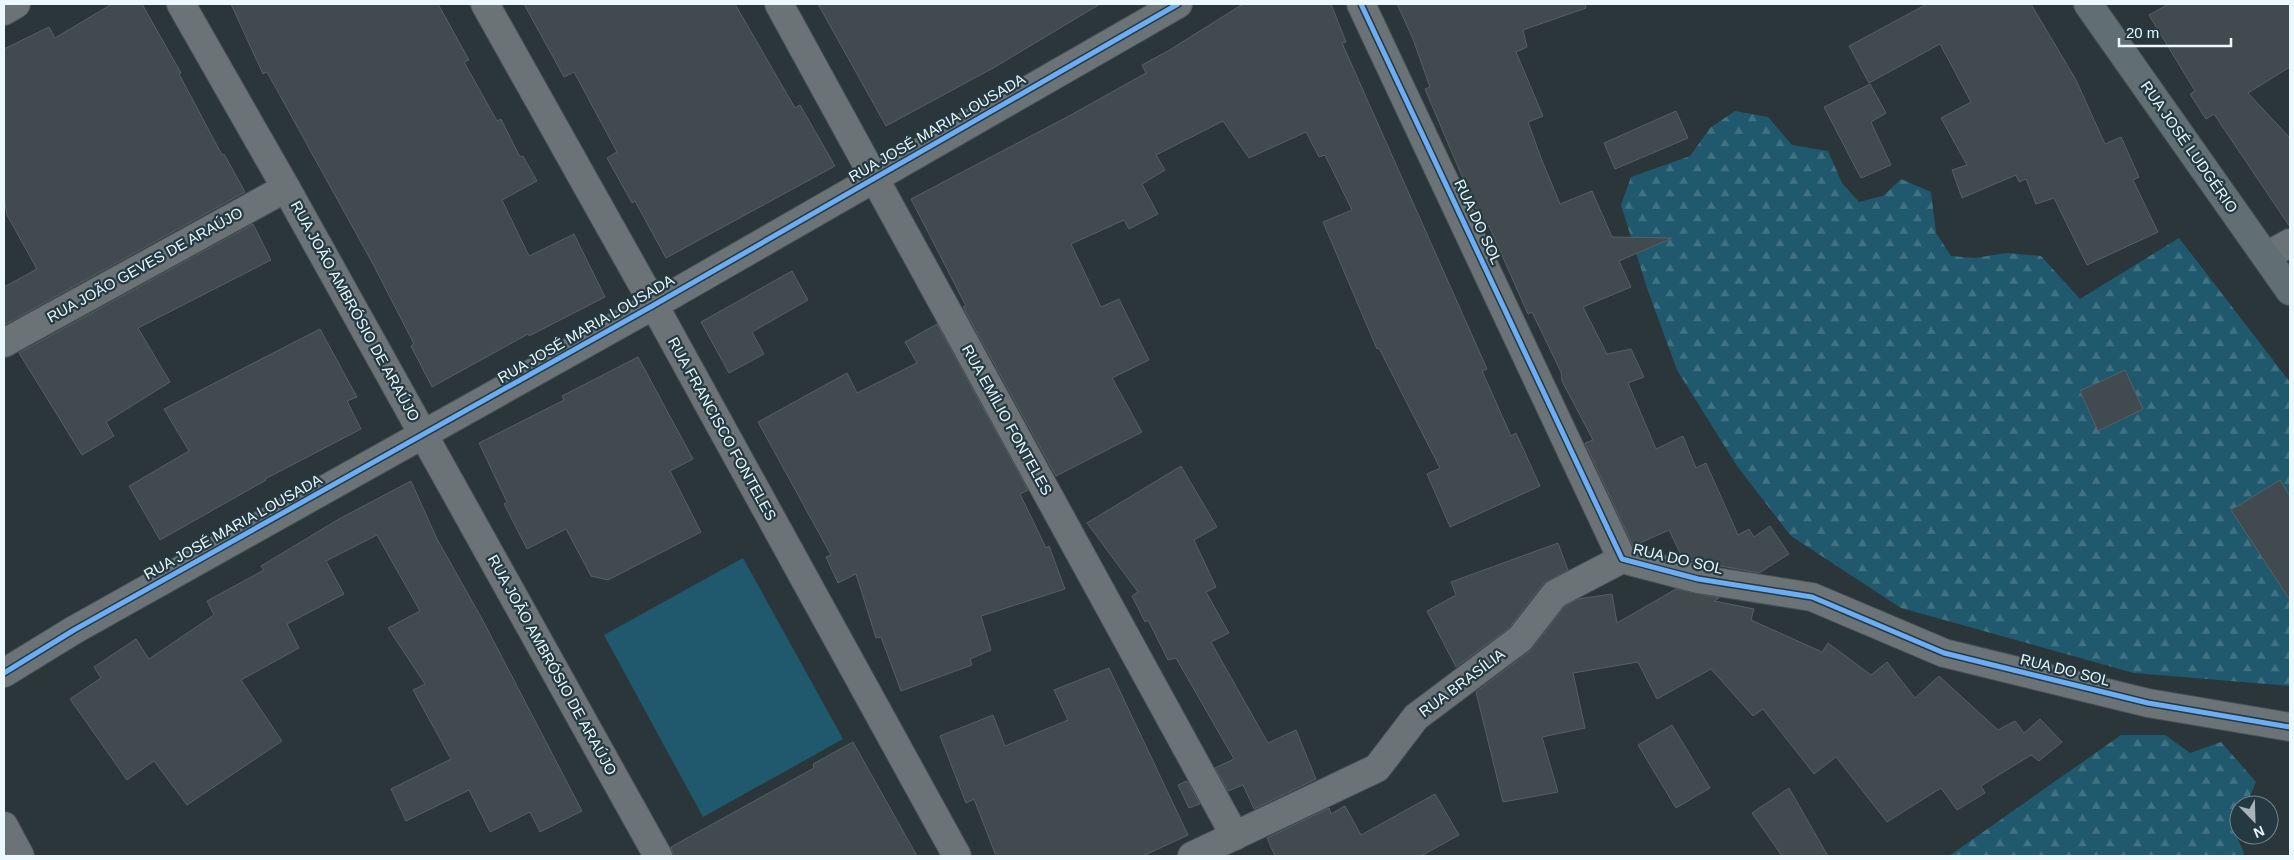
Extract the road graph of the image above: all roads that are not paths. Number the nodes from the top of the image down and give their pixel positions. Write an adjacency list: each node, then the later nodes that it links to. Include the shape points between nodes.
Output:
1 (16, 4): 8 (street)
2 (181, 4): 10 (street, RUA JOÃO AMBRÓSIO DE ARAÚJO)
3 (485, 4): 14 (street, RUA FRANCISCO FONTELES)
4 (779, 4): 9 (street, RUA EMÍLIO FONTELES)
5 (1178, 4): 9 (street, RUA JOSÉ MARIA LOUSADA)
6 (1361, 4): 17 (street, RUA DO SOL)
7 (2088, 4): 12 (main road, RUA JOSÉ LUDGÉRIO)
8 (4, 10)
9 (875, 178): 14 (street, RUA JOSÉ MARIA LOUSADA); 21 (street, RUA EMÍLIO FONTELES)
10 (286, 188): 15 (street, RUA JOÃO GEVES DE ARAÚJO); 16 (street, RUA JOÃO AMBRÓSIO DE ARAÚJO)
11 (2290, 242): 12 (street)
12 (2266, 256): 13 (main road, RUA JOSÉ LUDGÉRIO)
13 (2290, 291)
14 (654, 304): 16 (street, RUA JOSÉ MARIA LOUSADA); 24 (street, RUA FRANCISCO FONTELES)
15 (4, 343)
16 (423, 435): 18 (street, RUA JOSÉ MARIA LOUSADA, via 74,630); 23 (street, RUA JOÃO AMBRÓSIO DE ARAÚJO)
17 (1622, 559): 19 (street, RUA DO SOL, via 1698,579 1812,597 1944,653 2148,702); 21 (street, RUA BRASÍLIA, via 1555,594 1520,639 1416,717 1377,768)
18 (4, 673)
19 (2290, 728)
20 (4, 826): 22 (street)
21 (1235, 836): 25 (street, RUA BRASÍLIA)
22 (20, 856)
23 (658, 856)
24 (956, 856)
25 (1192, 856)

